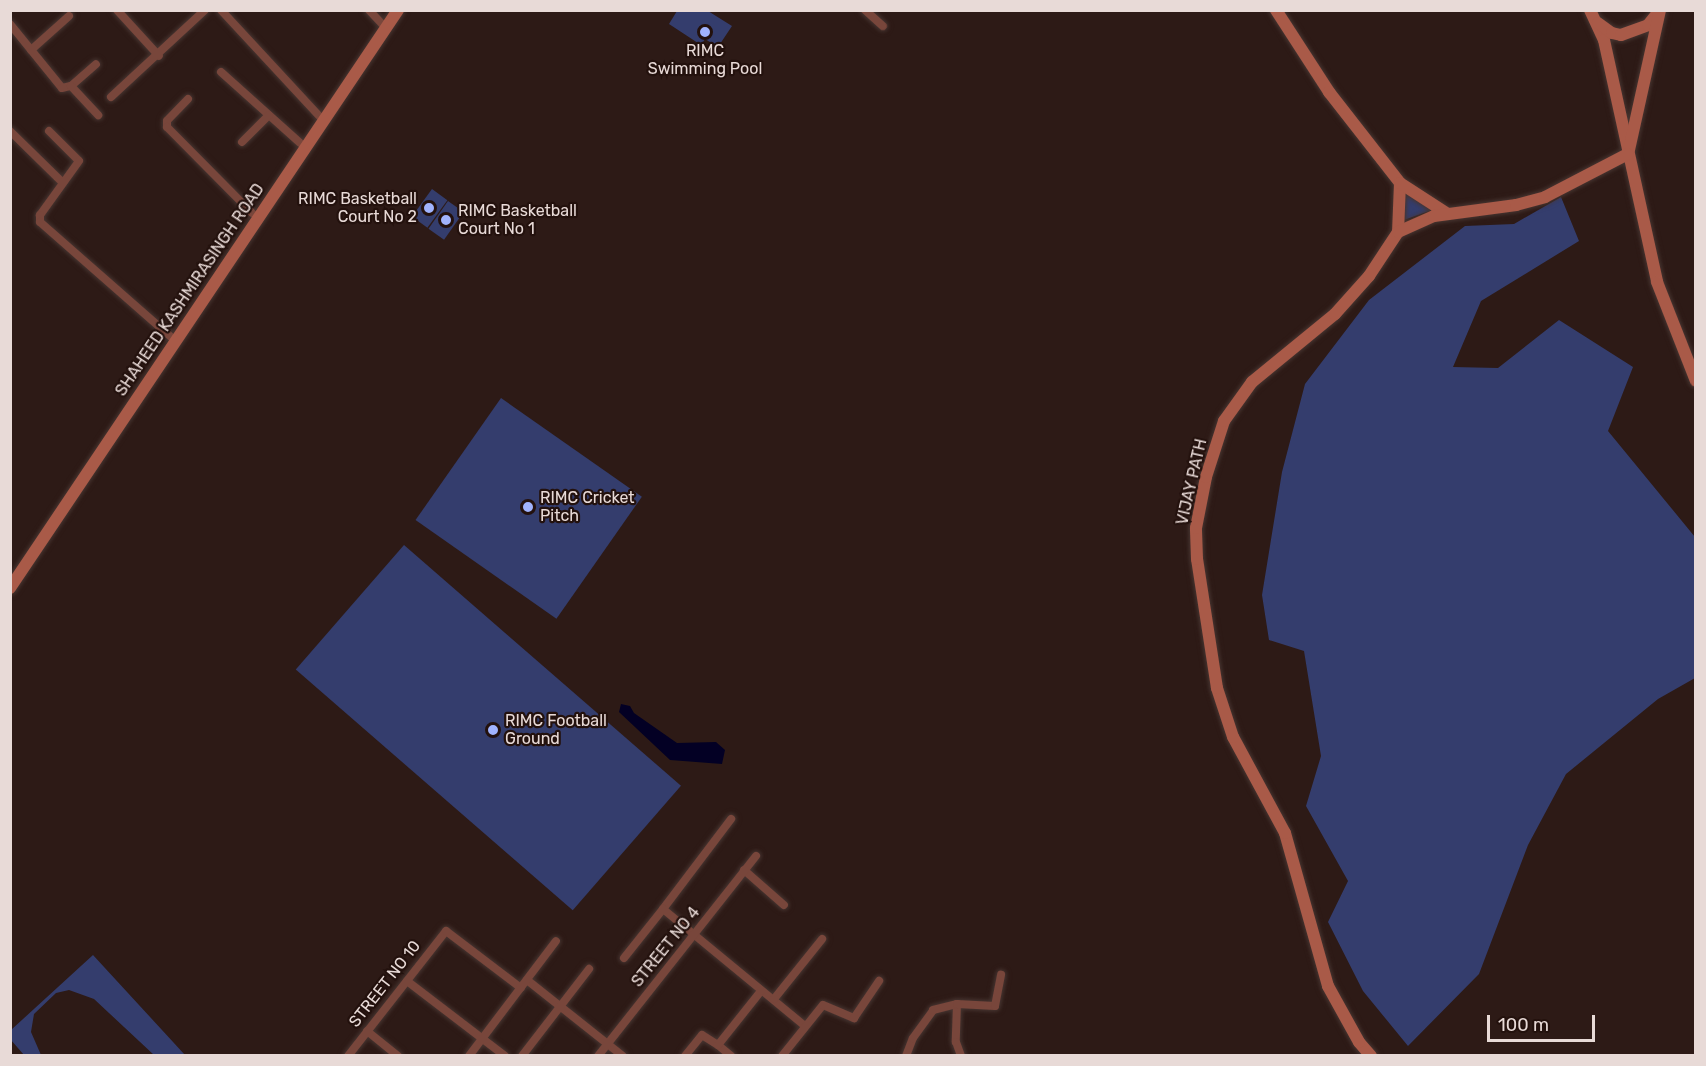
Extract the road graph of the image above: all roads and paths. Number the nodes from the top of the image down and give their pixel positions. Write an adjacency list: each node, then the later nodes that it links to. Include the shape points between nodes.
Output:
1 (117, 10): 17 (street)
2 (205, 10): 17 (street)
3 (221, 10): 25 (street)
4 (369, 10): 14 (street)
5 (391, 10): 14 (street, SHAHEED KASHMIRASINGH ROAD)
6 (398, 10): 39 (street, SHAHEED KASHMIRASINGH ROAD)
7 (865, 10): 15 (street)
8 (1276, 10): 32 (street, via 1329,92)
9 (1590, 10): 12 (street)
10 (1660, 11): 12 (street, via 1648,25 1621,34 1612,33); 30 (street)
11 (69, 16): 16 (street)
12 (1597, 22): 30 (street)
13 (10, 24): 16 (street)
14 (382, 24): 25 (street, SHAHEED KASHMIRASINGH ROAD)
15 (883, 26)
16 (31, 50): 20 (street, via 62,88)
17 (159, 56): 21 (street)
18 (96, 64): 20 (street)
19 (221, 72): 24 (street)
20 (71, 86): 23 (street)
21 (111, 97)
22 (188, 99): 33 (street, via 167,121 167,127)
23 (98, 115)
24 (269, 115): 28 (street); 29 (street)
25 (319, 116): 29 (street, SHAHEED KASHMIRASINGH ROAD)
26 (10, 130): 31 (street)
27 (49, 131): 31 (street, via 79,160)
28 (242, 142)
29 (300, 143): 33 (street, SHAHEED KASHMIRASINGH ROAD)
30 (1628, 154): 34 (street, via 1545,197); 37 (street, via 1658,282)
31 (62, 182): 36 (street, via 40,215 40,222)
32 (1400, 183): 34 (street); 35 (street)
33 (252, 213): 36 (street, SHAHEED KASHMIRASINGH ROAD)
34 (1448, 214): 35 (street, via 1411,224)
35 (1398, 232): 75 (street, VIJAY PATH, via 1369,276 1335,314 1252,382 1224,422 1196,528 1197,559 1217,688 1233,737 1285,832 1328,987)
36 (171, 337): 38 (street, SHAHEED KASHMIRASINGH ROAD)
37 (1695, 381)
38 (10, 578)
39 (10, 588)
40 (731, 819): 44 (street)
41 (756, 856): 42 (street, STREET NO 4)
42 (744, 870): 43 (street); 45 (street, STREET NO 4)
43 (784, 905)
44 (663, 909): 45 (street); 48 (street)
45 (694, 936): 54 (street); 61 (street, STREET NO 4)
46 (822, 939): 55 (street)
47 (556, 941): 53 (street)
48 (624, 958)
49 (589, 969): 57 (street)
50 (1001, 975): 56 (street, via 995,1006)
51 (407, 981): 53 (street, STREET NO 10, via 446,931); 59 (street, STREET NO 10); 60 (street)
52 (879, 981): 58 (street, via 854,1018 825,1003)
53 (524, 984): 57 (street); 60 (street)
54 (761, 990): 55 (street); 62 (street)
55 (774, 999): 58 (street)
56 (957, 1004): 73 (street, via 927,1014); 74 (street, via 956,1042)
57 (560, 1007): 61 (street); 67 (street)
58 (805, 1026): 72 (street)
59 (367, 1031): 63 (street, STREET NO 10); 64 (street)
60 (482, 1038): 65 (street); 66 (street)
61 (608, 1043): 68 (street, STREET NO 4); 69 (street)
62 (718, 1045): 70 (street, via 702,1035); 71 (street)
63 (348, 1056)
64 (398, 1056)
65 (469, 1056)
66 (505, 1056)
67 (522, 1056)
68 (598, 1056)
69 (623, 1056)
70 (685, 1056)
71 (731, 1056)
72 (782, 1056)
73 (906, 1056)
74 (961, 1056)
75 (1371, 1056)

